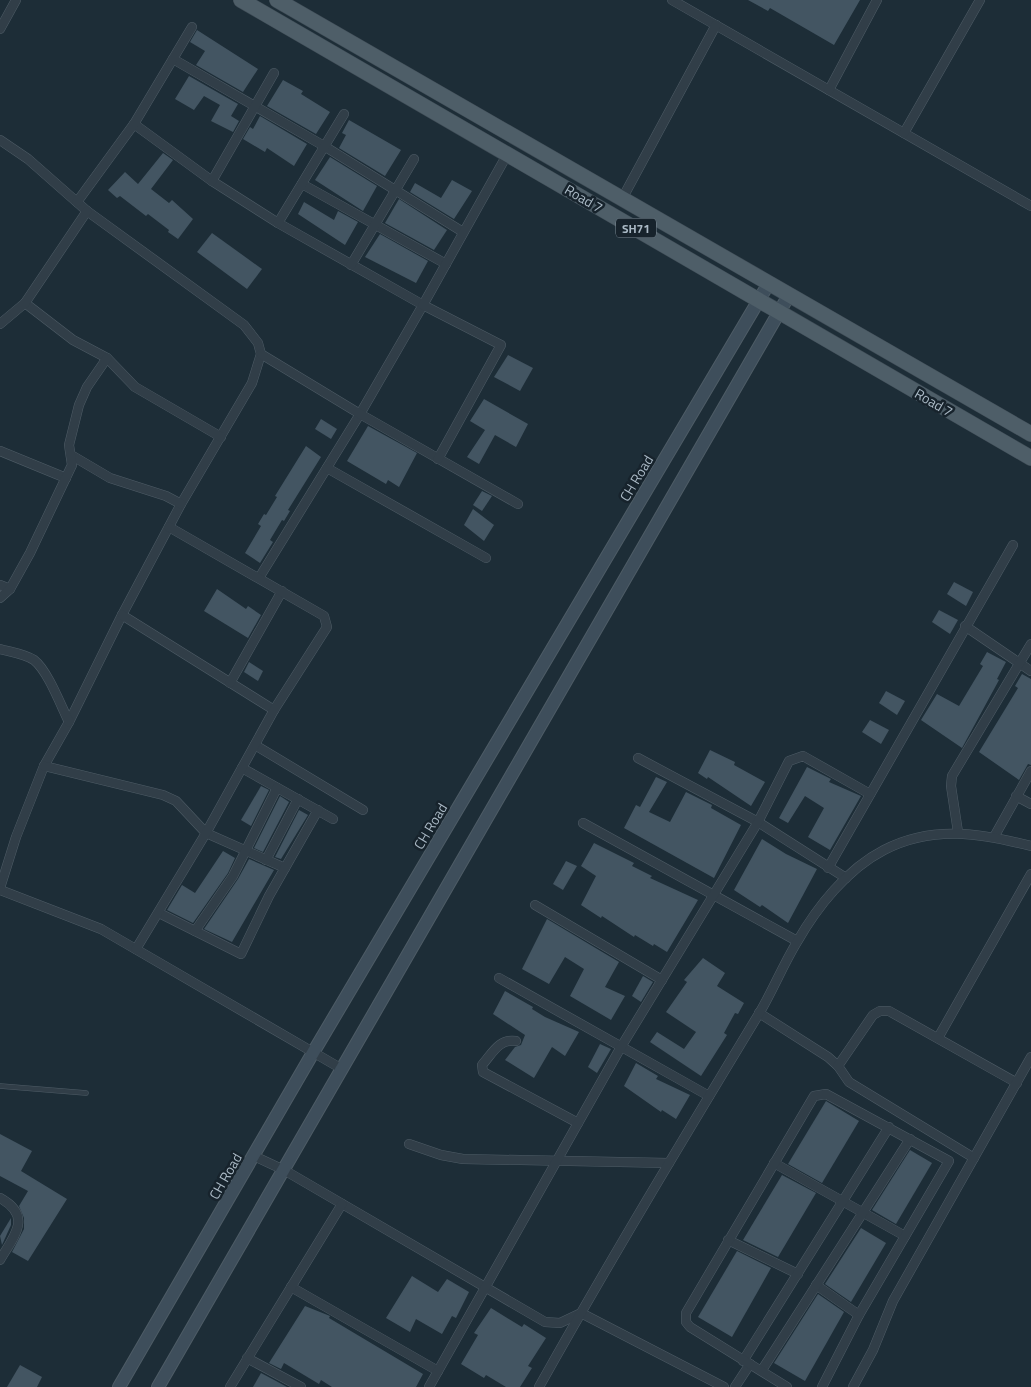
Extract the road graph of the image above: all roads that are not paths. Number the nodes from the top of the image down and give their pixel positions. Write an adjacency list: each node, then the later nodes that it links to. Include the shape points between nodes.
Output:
1 (16, 0): 9 (street)
2 (241, 0): 19 (main road, Road 7 / SH71)
3 (277, 0): 24 (main road, Road 7 / SH71)
4 (672, 0): 7 (street)
5 (877, 0): 12 (street)
6 (980, 0): 16 (street)
7 (716, 25): 12 (street); 24 (street)
8 (192, 27): 10 (street)
9 (0, 29)
10 (173, 59): 13 (street); 15 (street)
11 (274, 73): 13 (street)
12 (829, 90): 16 (street)
13 (254, 107): 18 (street); 21 (street)
14 (344, 114): 18 (street)
15 (134, 124): 21 (street); 25 (street)
16 (904, 132): 26 (street)
17 (0, 140): 25 (street, via 28,159)
18 (324, 146): 22 (street); 23 (street)
19 (508, 153): 30 (street); 35 (main road, Road 7 / SH71)
20 (414, 159): 23 (street)
21 (212, 181): 28 (street)
22 (302, 184): 28 (street); 29 (street)
23 (394, 191): 29 (street); 30 (street)
24 (622, 199): 33 (main road, Road 7 / SH71)
25 (77, 202): 27 (street)
26 (1031, 206)
27 (87, 211): 36 (street); 40 (street, via 244,325 258,343)
28 (278, 223): 32 (street)
29 (376, 224): 31 (street); 32 (street)
30 (463, 232): 31 (street)
31 (446, 264): 37 (street)
32 (351, 265): 37 (street)
33 (769, 284): 34 (main road, Road 7 / SH71); 35 (street, CH Road)
34 (789, 295): 38 (street); 43 (main road, Road 7 / SH71)
35 (760, 300): 38 (main road, Road 7 / SH71); 108 (street, CH Road)
36 (25, 303): 39 (street); 41 (street, via 74,340)
37 (423, 305): 42 (street); 47 (street, via 501,345)
38 (779, 313): 48 (main road, Road 7 / SH71); 111 (street)
39 (0, 324)
40 (261, 354): 42 (street); 44 (street, via 252,383)
41 (107, 358): 44 (street, via 135,387); 46 (street, via 79,405 70,445)
42 (360, 414): 47 (street); 49 (street)
43 (1031, 434)
44 (220, 436): 51 (street)
45 (0, 451): 50 (street)
46 (71, 455): 50 (street, via 72,465); 51 (street, via 110,478)
47 (438, 458): 52 (street)
48 (1031, 458)
49 (327, 468): 55 (street); 56 (street)
50 (66, 478): 58 (street)
51 (182, 504): 53 (street)
52 (518, 504)
53 (169, 527): 56 (street); 61 (street)
54 (1013, 545): 62 (street)
55 (486, 558)
56 (259, 578): 59 (street)
57 (0, 585): 58 (street)
58 (10, 589): 60 (street)
59 (282, 591): 67 (street); 68 (street, via 324,616 327,627)
60 (0, 598)
61 (122, 615): 67 (street); 69 (street)
62 (965, 626): 65 (street); 76 (street)
63 (1031, 644): 65 (street)
64 (0, 649): 69 (street, via 33,660 41,668)
65 (1019, 665): 66 (street); 85 (street, via 952,776)
66 (1031, 672)
67 (230, 683): 68 (street)
68 (274, 710): 70 (street)
69 (69, 722): 72 (street)
70 (255, 745): 73 (street); 81 (street)
71 (638, 758): 83 (street)
72 (44, 766): 86 (street, via 163,795 176,801); 95 (street)
73 (242, 768): 75 (street); 86 (street)
74 (1031, 771): 77 (street)
75 (277, 788): 78 (street); 89 (street)
76 (870, 794): 83 (street, via 803,756 795,757 789,761); 92 (street)
77 (1016, 796): 79 (street); 87 (street)
78 (298, 799): 80 (street); 90 (street)
79 (1031, 804)
80 (318, 810): 82 (street); 91 (street)
81 (363, 810)
82 (333, 819)
83 (758, 822): 92 (street); 96 (street)
84 (583, 823): 96 (street)
85 (958, 832): 87 (street); 94 (street, via 922,835 883,850)
86 (206, 834): 89 (street); 98 (street)
87 (994, 837): 88 (street)
88 (1031, 846)
89 (245, 851): 90 (street); 99 (street, via 233,876)
90 (266, 860): 91 (street)
91 (285, 868): 99 (street, via 241,954)
92 (828, 868): 94 (street)
93 (1031, 874): 105 (street)
94 (846, 878): 100 (street, via 820,907)
95 (0, 889): 101 (street, via 101,929)
96 (713, 896): 100 (street); 103 (street)
97 (535, 905): 103 (street)
98 (159, 913): 99 (street); 101 (street)
99 (195, 931)
100 (797, 941): 104 (street)
101 (136, 949): 108 (street)
102 (499, 978): 107 (street)
103 (662, 980): 107 (street)
104 (760, 1013): 110 (street); 115 (street)
105 (938, 1038): 110 (street, via 889,1011 880,1011 873,1015); 112 (street)
106 (516, 1041): 117 (street, via 500,1043 482,1065 482,1072)
107 (621, 1048): 115 (street); 117 (street)
108 (314, 1051): 111 (street); 122 (street, CH Road)
109 (1031, 1057): 112 (street)
110 (838, 1066): 116 (street, via 849,1082)
111 (342, 1069): 127 (street)
112 (1017, 1083): 123 (street)
113 (0, 1086): 114 (lane)
114 (86, 1093)
115 (709, 1096): 125 (street)
116 (908, 1118): 119 (street); 123 (street)
117 (578, 1123): 124 (street)
118 (889, 1127): 119 (street); 126 (street, via 826,1094 818,1093); 129 (street)
119 (898, 1132): 120 (street)
120 (910, 1139): 131 (street); 132 (street, via 949,1161)
121 (409, 1144): 124 (street, via 463,1159)
122 (254, 1156): 127 (street); 145 (street, CH Road)
123 (974, 1158): 155 (street, via 894,1301 874,1350)
124 (557, 1160): 125 (street); 138 (street)
125 (669, 1163): 139 (street)
126 (774, 1163): 129 (street); 133 (street)
127 (284, 1170): 130 (street); 146 (street)
128 (0, 1198): 134 (street, via 12,1204 19,1216 17,1231)
129 (842, 1200): 131 (street); 135 (street)
130 (342, 1204): 137 (street); 138 (street)
131 (863, 1212): 132 (street); 136 (street)
132 (906, 1236): 140 (street)
133 (728, 1240): 135 (street); 142 (street, via 686,1312 686,1322)
134 (0, 1260)
135 (798, 1274): 142 (street)
136 (816, 1285): 140 (street); 143 (street)
137 (291, 1287): 141 (street); 144 (street)
138 (486, 1287): 139 (street, via 545,1322 560,1323); 144 (street)
139 (581, 1313): 150 (street); 151 (street)
140 (859, 1315): 154 (street)
141 (247, 1358): 147 (street); 148 (street)
142 (746, 1362): 143 (street); 152 (street)
143 (762, 1370): 153 (street)
144 (438, 1371): 149 (street)
145 (119, 1387)
146 (158, 1387)
147 (230, 1387)
148 (301, 1387)
149 (429, 1387)
150 (540, 1387)
151 (724, 1387)
152 (735, 1387)
153 (787, 1387)
154 (822, 1387)
155 (853, 1387)

